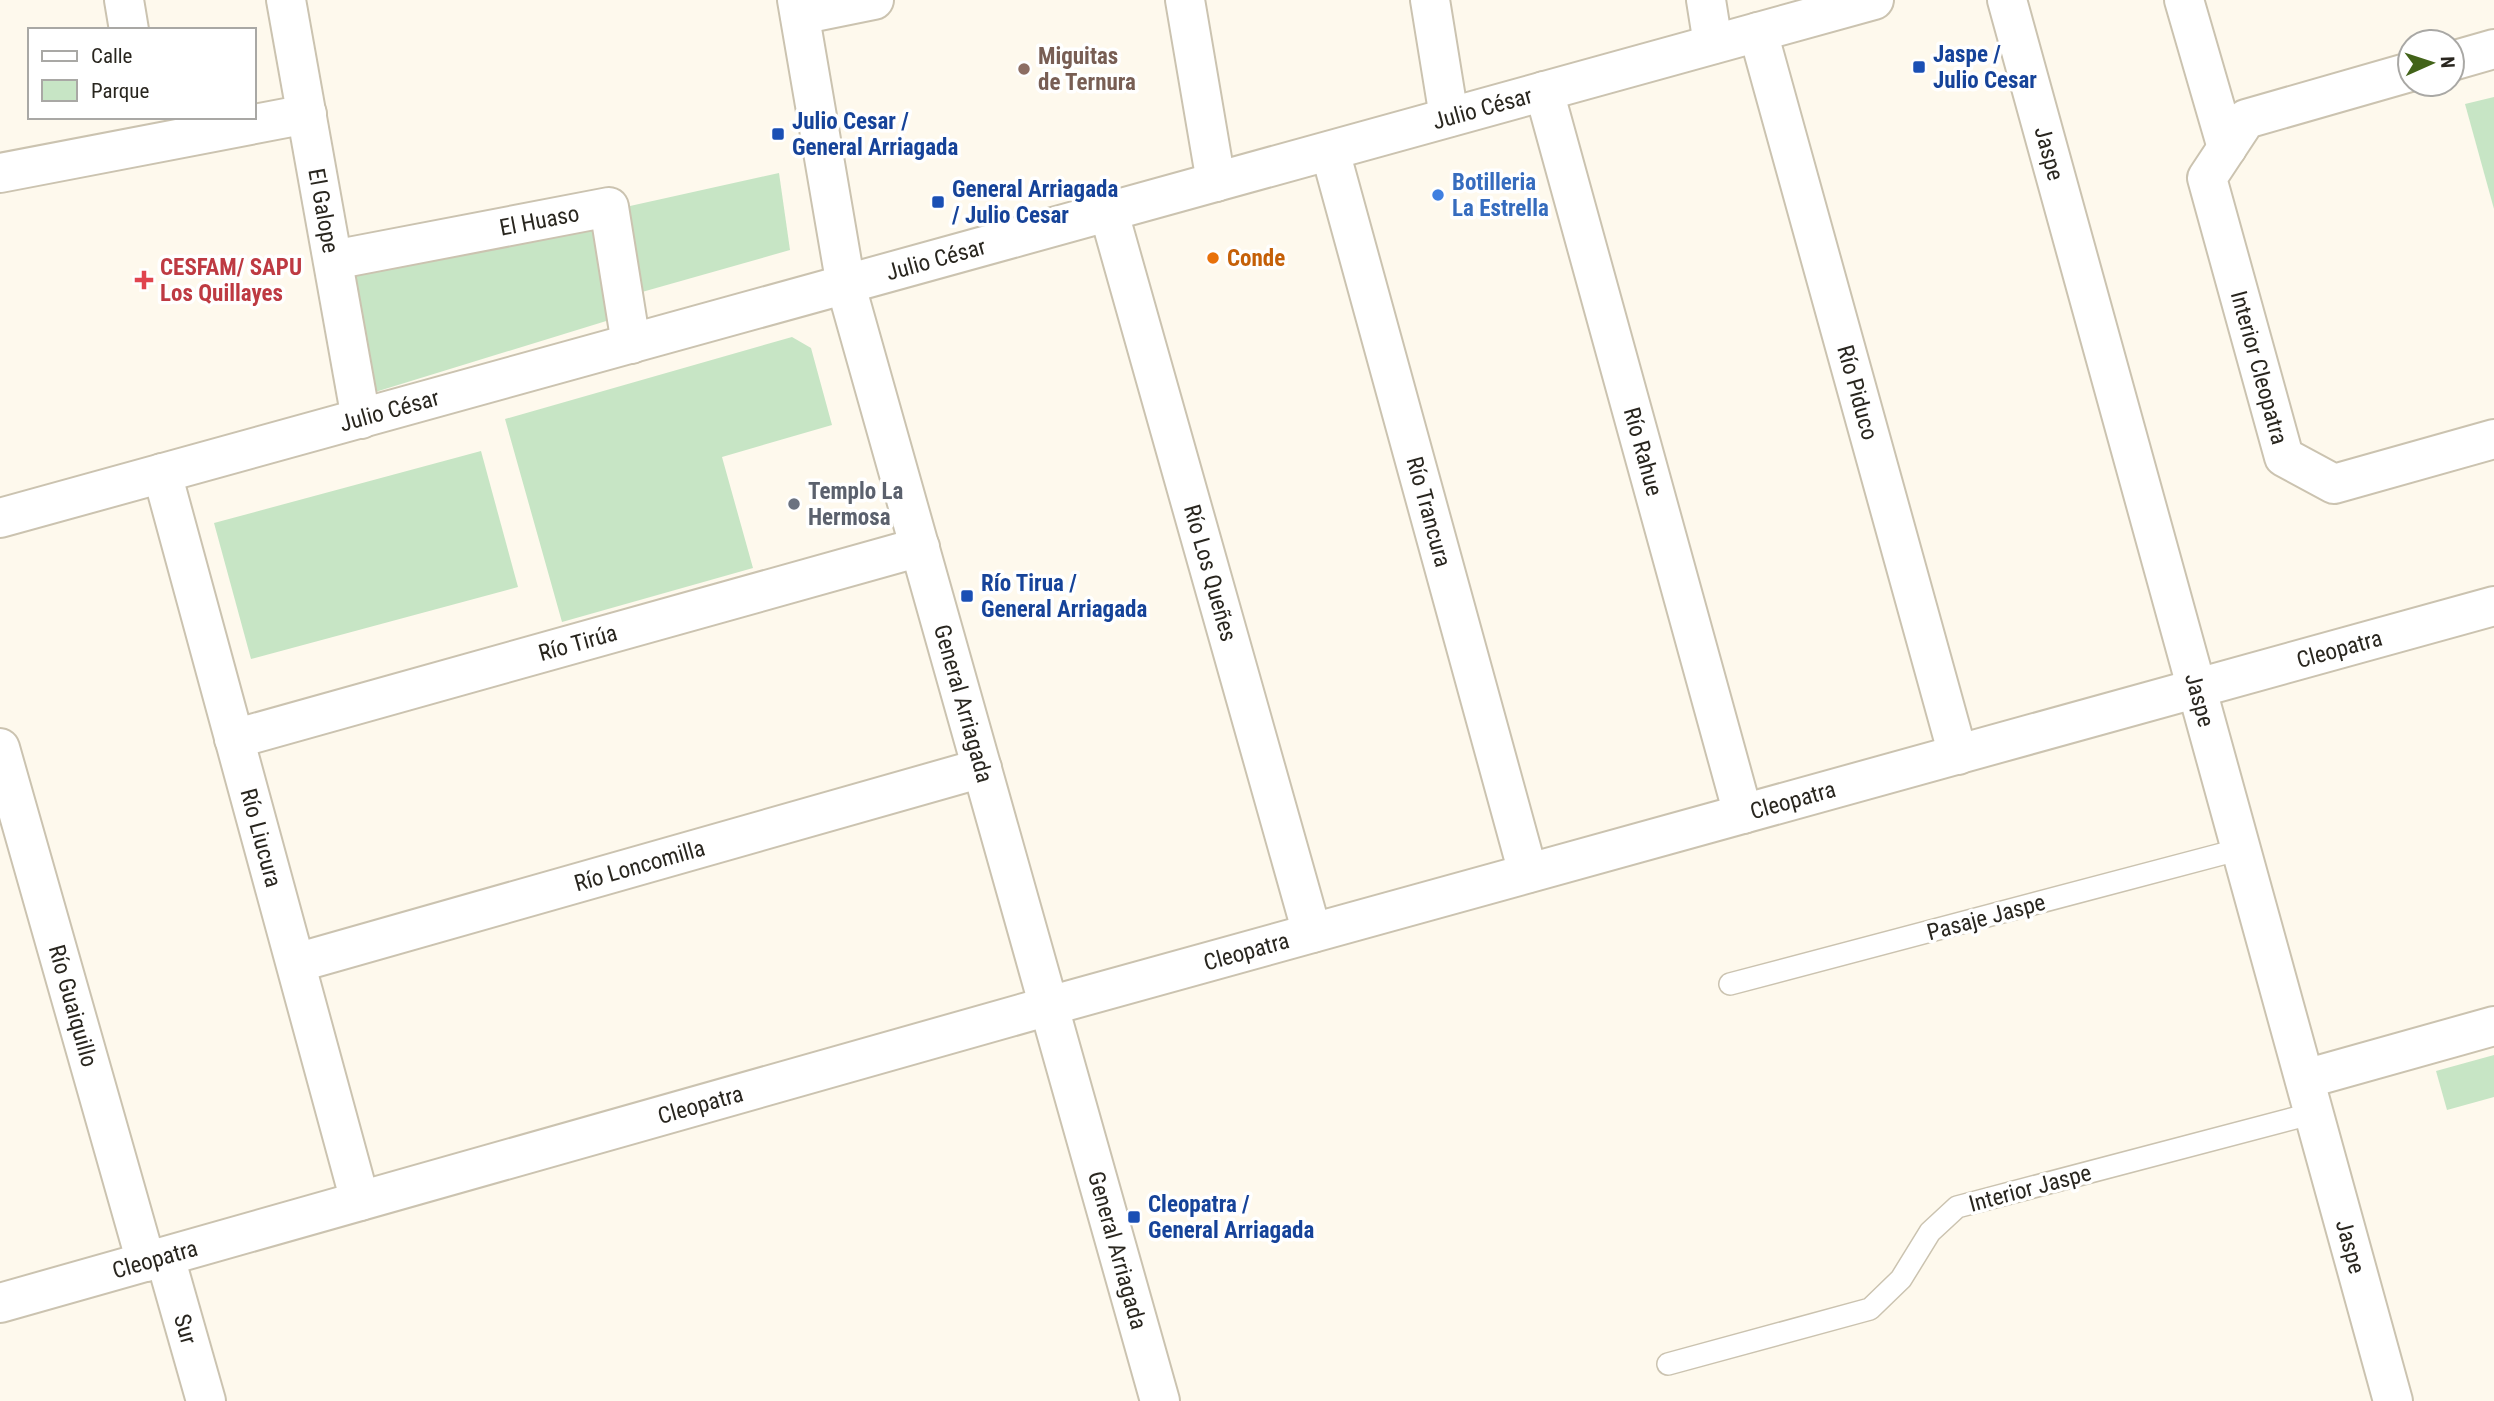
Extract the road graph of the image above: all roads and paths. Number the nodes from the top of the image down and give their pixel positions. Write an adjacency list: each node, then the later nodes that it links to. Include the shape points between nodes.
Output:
1 (124, 0): 11 (street)
2 (286, 0): 18 (street, El Galope)
3 (874, 0): 10 (street)
4 (1185, 0): 24 (street)
5 (1430, 0): 19 (street)
6 (1706, 0): 13 (street)
7 (1874, 0): 12 (street, Julio César)
8 (2007, 0): 35 (street, Jaspe)
9 (2184, 0): 21 (street)
10 (798, 7): 27 (street, General Arriagada)
11 (129, 28)
12 (1758, 32): 13 (street, Julio César); 38 (street, Río Piduco)
13 (1713, 44): 17 (street, Julio César)
14 (2494, 49): 15 (street)
15 (2466, 57)
16 (2396, 76): 21 (street, via 2246,119)
17 (1544, 91): 19 (street, Julio César); 40 (street, Río Rahue)
18 (307, 114): 20 (street); 26 (street, El Galope)
19 (1450, 117): 22 (street, Julio César)
20 (146, 131): 23 (street)
21 (2227, 148): 30 (street, Interior Cleopatra, via 2207,178 2284,457 2334,484)
22 (1330, 150): 24 (street, Julio César); 42 (street, Río Trancura)
23 (0, 173)
24 (1216, 182): 25 (street, Julio César)
25 (1108, 212): 27 (street, Julio César); 43 (street, Río Los Queñes)
26 (333, 260): 28 (street, El Huaso, via 609,207); 29 (street, El Galope)
27 (846, 286): 28 (street, Julio César); 33 (street, General Arriagada)
28 (631, 344): 29 (street, Julio César)
29 (361, 419): 31 (street, Julio César)
30 (2494, 439)
31 (162, 474): 32 (street, Julio César); 36 (street, Río Liucura)
32 (0, 518)
33 (920, 547): 36 (street, Río Tirúa); 39 (street, General Arriagada)
34 (2494, 606): 35 (street, Cleopatra)
35 (2197, 688): 38 (street, Cleopatra); 41 (street, Jaspe)
36 (234, 739): 44 (street, Río Liucura)
37 (0, 748): 50 (street, Río Guaiquillo)
38 (1958, 755): 40 (street, Cleopatra)
39 (982, 768): 44 (street, Río Loncomilla); 46 (street, General Arriagada)
40 (1743, 814): 42 (street, Cleopatra)
41 (2241, 849): 45 (lane, Pasaje Jaspe); 48 (street, Jaspe)
42 (1528, 873): 43 (street, Cleopatra)
43 (1312, 933): 46 (street, Cleopatra)
44 (296, 963): 49 (street, Río Liucura)
45 (1730, 984)
46 (1049, 1006): 49 (street, Cleopatra); 54 (street, General Arriagada)
47 (2494, 1026): 48 (street)
48 (2309, 1096): 52 (lane, Interior Jaspe, via 1957,1207 1930,1232 1901,1279 1870,1309); 55 (street, Jaspe)
49 (360, 1201): 50 (street, Cleopatra)
50 (155, 1259): 51 (street, Cleopatra); 53 (street, Sur)
51 (0, 1303)
52 (1668, 1364)
53 (206, 1401)
54 (1160, 1401)
55 (2393, 1401)

